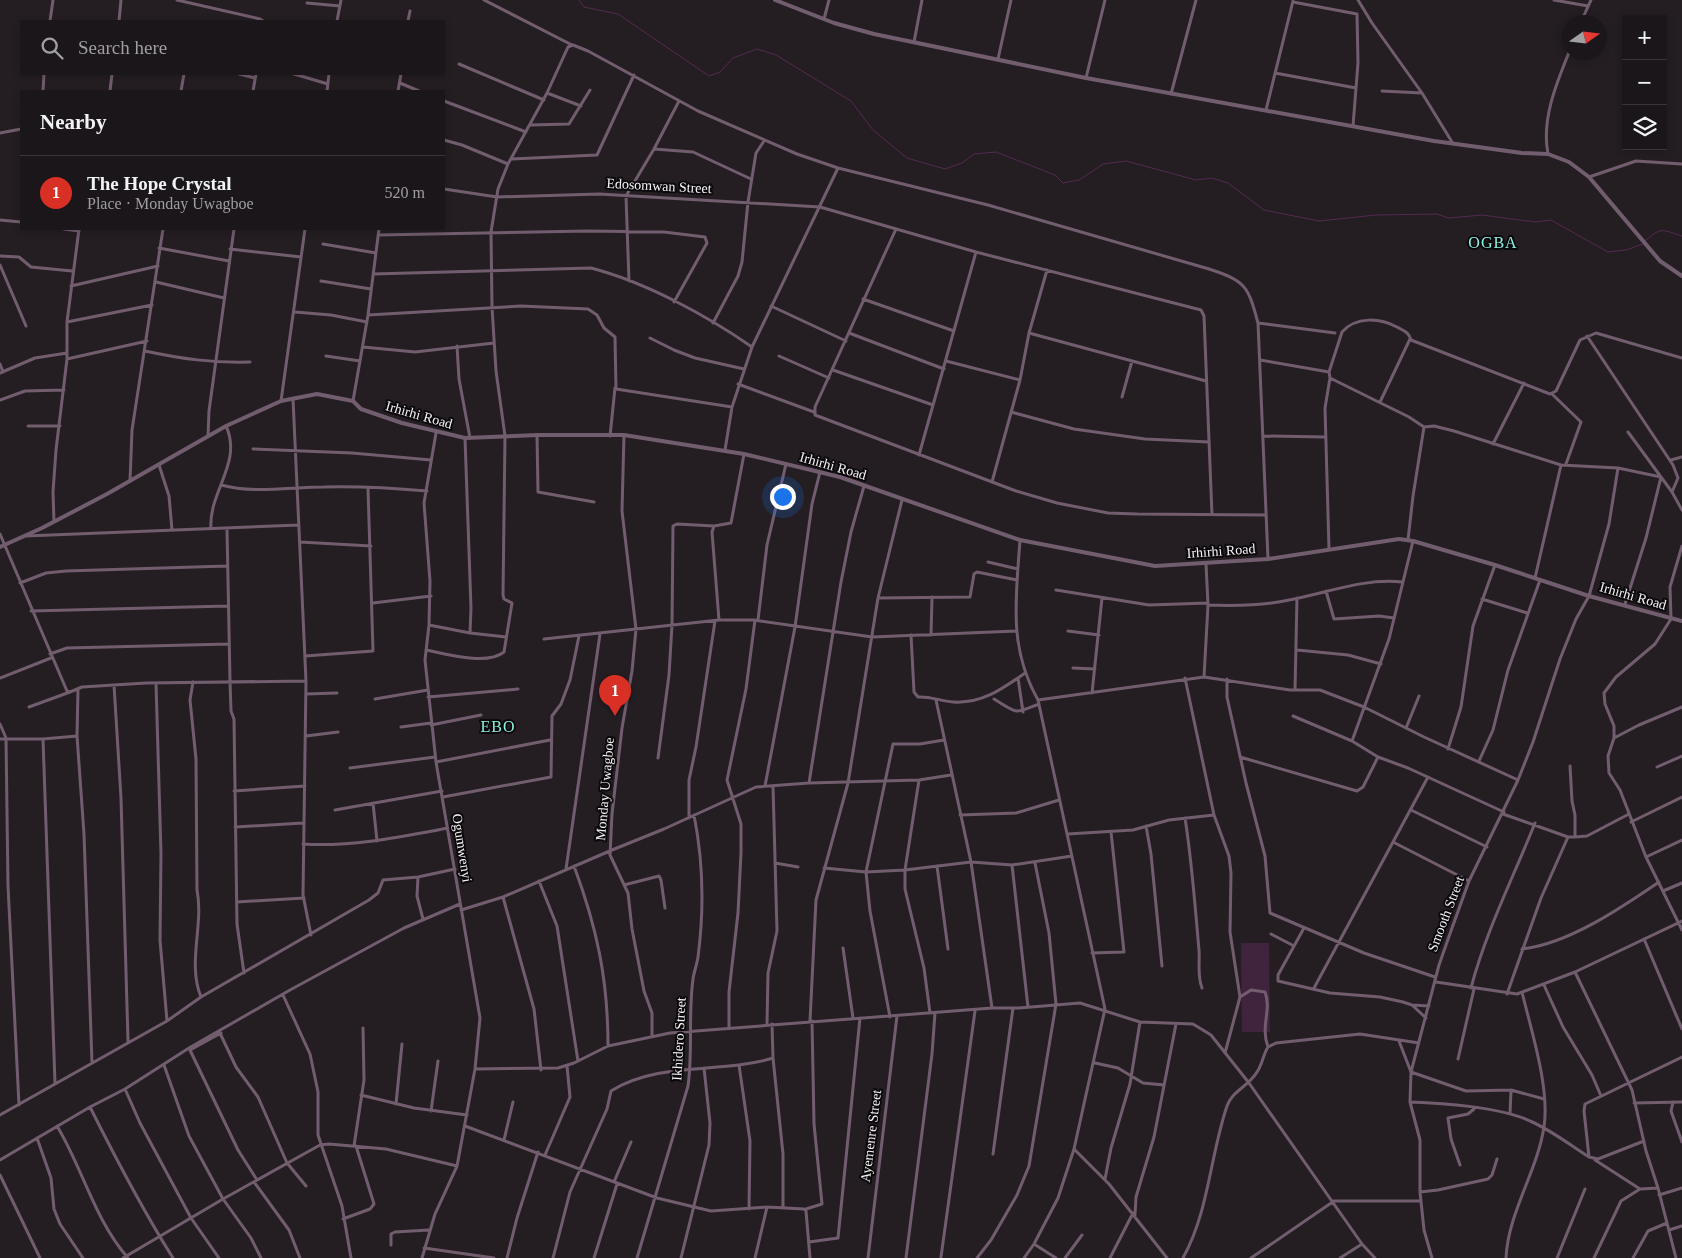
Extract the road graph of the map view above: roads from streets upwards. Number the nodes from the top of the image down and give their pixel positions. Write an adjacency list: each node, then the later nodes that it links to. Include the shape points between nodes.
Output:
1 (53, 0): 24 (street)
2 (121, 0): 25 (street)
3 (177, 0): 17 (street)
4 (341, 0): 19 (street)
5 (484, 0): 30 (street)
6 (775, 0): 23 (street)
7 (829, 0): 23 (street)
8 (915, 0): 15 (street)
9 (1011, 0): 31 (street)
10 (1105, 0): 43 (street)
11 (1196, 0): 58 (street)
12 (1358, 0): 57 (street)
13 (1554, 0): 20 (street)
14 (1591, 0): 20 (street)
15 (922, 1): 29 (street)
16 (1293, 1): 34 (street); 46 (street, via 1357,14)
17 (189, 2): 26 (street)
18 (306, 3): 19 (street)
19 (340, 6): 27 (street)
20 (1588, 6): 22 (street)
21 (410, 11): 28 (street)
22 (1584, 15)
23 (824, 19): 29 (street)
24 (50, 20)
25 (118, 20)
26 (262, 20)
27 (337, 20)
28 (408, 20)
29 (914, 42): 31 (street)
30 (572, 45): 41 (street); 56 (street, via 568,47)
31 (998, 59): 43 (street)
32 (1567, 60): 73 (street, via 1547,120)
33 (458, 64): 59 (street)
34 (1275, 73): 46 (street); 63 (street)
35 (44, 75): 47 (street)
36 (112, 75): 48 (street)
37 (184, 75): 49 (street)
38 (297, 75): 44 (street)
39 (329, 75): 44 (street)
40 (401, 75): 45 (street)
41 (634, 75): 61 (street); 74 (street, via 597,155)
42 (256, 76): 50 (street)
43 (1086, 78): 58 (street)
44 (328, 84): 51 (street)
45 (400, 84): 52 (street); 53 (street)
46 (1356, 88): 65 (street)
47 (43, 90)
48 (110, 90)
49 (181, 90)
50 (253, 90)
51 (326, 90)
52 (398, 90)
53 (416, 90)
54 (590, 90): 62 (street)
55 (1382, 91): 57 (street)
56 (547, 93): 59 (street); 62 (street)
57 (1422, 93): 71 (street)
58 (1171, 94): 63 (street)
59 (544, 100): 64 (street)
60 (445, 101): 67 (street)
61 (679, 101): 70 (street); 72 (street)
62 (581, 106): 64 (street, via 569,124)
63 (1266, 110): 65 (street)
64 (530, 125): 67 (street)
65 (1353, 126): 71 (street)
66 (20, 129): 68 (street)
67 (526, 132): 74 (street)
68 (0, 133)
69 (445, 140): 75 (street)
70 (764, 141): 77 (street); 79 (street, via 757,151)
71 (1452, 142): 73 (street)
72 (654, 149): 79 (street, via 694,152); 81 (street)
73 (1548, 154): 78 (street, via 1569,162)
74 (511, 159): 75 (street)
75 (508, 164): 82 (street)
76 (1682, 164): 78 (street, via 1636,161)
77 (838, 168): 84 (street); 126 (street, via 988,205 1231,276 1250,294)
78 (1589, 177): 110 (street, via 1660,261)
79 (751, 179): 83 (street)
80 (445, 189): 82 (street, Edosomwan Street)
81 (626, 196): 82 (street, Edosomwan Street); 83 (street, Edosomwan Street); 94 (street)
82 (497, 197): 93 (street)
83 (748, 202): 84 (street, Edosomwan Street); 127 (street, via 742,262)
84 (820, 207): 87 (street, Edosomwan Street); 120 (street)
85 (0, 220): 86 (street)
86 (20, 222)
87 (896, 229): 99 (street, Edosomwan Street); 117 (street)
88 (79, 230): 108 (street)
89 (163, 230): 97 (street)
90 (234, 230): 98 (street)
91 (305, 230): 102 (street)
92 (379, 230): 95 (street)
93 (491, 232): 94 (street); 95 (street); 106 (street)
94 (628, 232): 112 (street); 118 (street, via 705,237 707,243)
95 (378, 235): 100 (street)
96 (324, 244): 100 (street)
97 (160, 248): 103 (street); 105 (street)
98 (230, 248): 102 (street); 103 (street)
99 (976, 252): 107 (street, Edosomwan Street); 129 (street)
100 (376, 253): 109 (street)
101 (0, 256): 108 (street, via 19,257 31,267)
102 (302, 256): 122 (street)
103 (229, 262): 116 (street)
104 (0, 265): 128 (street)
105 (158, 266): 113 (street); 114 (street)
106 (491, 269): 109 (street); 112 (street, via 591,268); 121 (street)
107 (1046, 270): 131 (street); 163 (street, Edosomwan Street, via 1201,310 1204,316)
108 (72, 271): 114 (street)
109 (373, 274): 115 (street)
110 (1682, 276)
111 (321, 281): 115 (street)
112 (629, 281): 118 (street)
113 (156, 282): 116 (street); 119 (street)
114 (71, 286): 124 (street)
115 (371, 289): 123 (street)
116 (224, 298): 153 (street)
117 (863, 299): 129 (street); 130 (street)
118 (674, 302): 127 (street)
119 (152, 305): 124 (street); 136 (street)
120 (771, 306): 137 (street); 141 (street)
121 (492, 307): 123 (street); 138 (street); 166 (street, via 593,311 604,328 615,337)
122 (295, 312): 125 (street); 172 (street)
123 (368, 315): 125 (street)
124 (67, 322): 143 (street)
125 (367, 322): 140 (street)
126 (1258, 323): 132 (street); 148 (street)
127 (714, 324): 141 (street)
128 (26, 326)
129 (954, 331): 150 (street)
130 (849, 333): 137 (street); 156 (street)
131 (1029, 333): 151 (street); 162 (street)
132 (1335, 333)
133 (1587, 336): 146 (street, via 1601,333); 168 (street, via 1580,340); 203 (street)
134 (650, 338): 155 (street, via 695,358)
135 (1410, 339): 159 (street, via 1408,333 1386,322 1357,323 1342,332); 164 (street); 174 (street)
136 (147, 341): 142 (street); 147 (street)
137 (846, 341): 157 (street)
138 (494, 343): 139 (street); 188 (street)
139 (457, 346): 140 (street, via 415,352); 193 (street, via 459,379)
140 (363, 347): 149 (street)
141 (752, 347): 155 (street)
142 (145, 351): 153 (street, via 189,361); 211 (street, via 132,430)
143 (67, 352): 147 (street); 158 (street, via 35,358)
144 (326, 356): 149 (street)
145 (779, 356): 160 (street)
146 (1682, 358)
147 (67, 359): 167 (street)
148 (1260, 360): 159 (street); 190 (street)
149 (360, 361): 173 (street)
150 (946, 361): 156 (street); 162 (street)
151 (1132, 361): 163 (street); 169 (street)
152 (250, 362): 153 (street)
153 (216, 363): 187 (street)
154 (0, 364): 158 (street)
155 (744, 369): 165 (street)
156 (944, 369): 175 (street)
157 (833, 370): 160 (street); 175 (street)
158 (2, 372)
159 (1329, 372): 161 (street)
160 (829, 378): 177 (street)
161 (1330, 378): 174 (street); 191 (street)
162 (1020, 380): 178 (street)
163 (1206, 381): 194 (street)
164 (1524, 383): 168 (street); 195 (street)
165 (738, 384): 176 (street); 177 (street)
166 (615, 387): 176 (street); 189 (street)
167 (64, 390): 171 (street, via 25,391); 180 (street)
168 (1552, 394): 205 (street, via 1581,422)
169 (1122, 398)
170 (293, 399): 172 (street, Irhirhi Road); 173 (street, Irhirhi Road, via 317,394); 198 (street)
171 (0, 400)
172 (281, 401): 181 (street, Irhirhi Road)
173 (354, 401): 184 (street, Irhirhi Road, via 361,409)
174 (1380, 402): 182 (street)
175 (933, 405): 200 (street)
176 (732, 407): 197 (street)
177 (814, 412): 200 (street, via 821,418)
178 (1011, 412): 194 (street, via 1074,429 1145,439); 212 (street)
179 (28, 426): 180 (street)
180 (60, 426): 224 (street, via 53,492)
181 (226, 426): 187 (street, Irhirhi Road); 213 (street, via 232,438 231,457)
182 (1424, 427): 195 (street, via 1434,426); 233 (street, via 1413,496)
183 (1628, 432): 210 (street)
184 (436, 433): 192 (street, Irhirhi Road); 202 (street, Ogumwenyi)
185 (537, 435): 188 (street, Irhirhi Road); 189 (street, Irhirhi Road); 220 (street, via 538,492)
186 (624, 435): 189 (street, Irhirhi Road); 197 (street, Irhirhi Road); 273 (street, Monday Uwagboe, via 622,511)
187 (208, 436): 206 (street, Irhirhi Road)
188 (505, 436): 193 (street, Irhirhi Road); 283 (street, via 503,595 504,599 512,602)
189 (610, 436)
190 (1263, 436): 191 (street); 222 (street)
191 (1325, 437): 238 (street)
192 (464, 438): 193 (street, Irhirhi Road); 277 (street)
193 (470, 438)
194 (1209, 442): 223 (street)
195 (1493, 444): 207 (street)
196 (252, 449): 198 (street)
197 (725, 450): 199 (street, Irhirhi Road)
198 (294, 451): 202 (street); 216 (street)
199 (744, 454): 204 (street, Irhirhi Road); 226 (street, via 731,523)
200 (920, 456): 212 (street)
201 (1682, 457): 203 (street)
202 (431, 460): 217 (street, Ogumwenyi)
203 (1670, 461): 218 (street, via 1678,478)
204 (786, 464): 209 (street, Irhirhi Road); 267 (street, via 767,545)
205 (1566, 464): 207 (street); 208 (street)
206 (159, 465): 211 (street, Irhirhi Road); 229 (street, via 169,496)
207 (1561, 465): 245 (street)
208 (1618, 468): 210 (street); 253 (street, Smooth Street, via 1609,524)
209 (820, 472): 214 (street, Irhirhi Road); 272 (street, via 812,504)
210 (1661, 477): 218 (street); 261 (street)
211 (130, 481): 224 (street, Irhirhi Road)
212 (992, 482): 223 (street, via 1057,503 1108,513)
213 (220, 485): 216 (street, via 234,489); 227 (street, via 213,503)
214 (864, 486): 219 (street, Irhirhi Road); 274 (street, via 849,541)
215 (368, 488): 216 (street); 217 (street); 236 (street)
216 (296, 489): 225 (street)
217 (427, 491): 252 (street, Ogumwenyi, via 424,503)
218 (1672, 492): 221 (street)
219 (902, 500): 232 (street, Irhirhi Road); 255 (street)
220 (594, 502)
221 (1682, 510)
222 (1265, 514): 223 (street); 239 (street)
223 (1212, 515)
224 (54, 522): 231 (street, Irhirhi Road)
225 (298, 525): 228 (street); 234 (street)
226 (714, 526): 268 (street); 271 (street, via 673,526)
227 (210, 529): 228 (street); 229 (street)
228 (226, 529): 243 (street)
229 (172, 530): 231 (street)
230 (0, 534): 235 (street)
231 (25, 536): 235 (street, Irhirhi Road)
232 (1020, 540): 241 (street, Irhirhi Road, via 1155,566); 244 (street)
233 (1411, 541): 238 (street, Irhirhi Road, via 1399,539); 242 (street, Irhirhi Road); 248 (street)
234 (300, 542): 236 (street); 290 (street)
235 (2, 546): 249 (street)
236 (371, 546): 259 (street)
237 (1682, 546): 266 (street, via 1670,587)
238 (1329, 549): 239 (street, Irhirhi Road)
239 (1268, 559): 241 (street, Irhirhi Road)
240 (988, 562): 244 (street)
241 (1206, 564): 260 (street)
242 (1495, 565): 245 (street, Irhirhi Road); 258 (street)
243 (227, 566): 249 (street, via 66,571); 262 (street)
244 (1018, 569): 246 (street)
245 (1535, 578): 247 (street, Irhirhi Road)
246 (1017, 580): 254 (street, via 976,572 970,597); 275 (street)
247 (1540, 580): 253 (street, Irhirhi Road); 264 (street)
248 (1402, 582): 251 (street, via 1368,582); 265 (street)
249 (20, 583): 263 (street)
250 (1056, 590): 256 (street)
251 (1326, 591): 257 (street); 265 (street, via 1334,619)
252 (430, 596): 259 (street); 270 (street, Ogumwenyi)
253 (1589, 596): 261 (street, Irhirhi Road); 353 (street, Smooth Street, via 1560,659)
254 (932, 597): 255 (street); 280 (street)
255 (878, 598): 284 (street)
256 (1102, 598): 260 (street, via 1149,606); 281 (street)
257 (1297, 598): 260 (street, via 1241,606); 288 (street)
258 (1482, 599): 264 (street); 339 (street, via 1470,637 1461,707)
259 (372, 603): 290 (street, via 373,651)
260 (1208, 604): 295 (street)
261 (1625, 604): 266 (street, Irhirhi Road)
262 (228, 606): 263 (street); 286 (street)
263 (31, 611): 289 (street)
264 (1527, 614): 345 (street, via 1492,730)
265 (1394, 618): 291 (street)
266 (1671, 619): 269 (street, Irhirhi Road); 333 (street, via 1655,644 1604,693 1614,726)
267 (756, 620): 268 (street); 272 (street); 364 (street, via 746,689 728,770)
268 (717, 621): 271 (street); 374 (street, via 691,764)
269 (1682, 621)
270 (430, 625): 277 (street); 287 (street, Ogumwenyi)
271 (672, 626): 273 (street); 344 (street)
272 (795, 627): 274 (street); 358 (street)
273 (636, 629): 278 (street); 391 (street, Monday Uwagboe, via 612,819)
274 (834, 631): 284 (street); 355 (street)
275 (1016, 631): 280 (street); 294 (street)
276 (1068, 631): 281 (street)
277 (470, 633): 283 (street)
278 (600, 634): 282 (street); 403 (street)
279 (912, 635): 280 (street); 284 (street); 317 (street, via 914,692 918,697 930,696)
280 (931, 635)
281 (1099, 635): 293 (street)
282 (579, 636): 285 (street); 336 (street, via 570,680 561,704 552,716)
283 (506, 637): 287 (street, via 504,652 497,656 468,658)
284 (872, 637): 356 (street)
285 (544, 639)
286 (229, 644): 289 (street, via 67,648); 300 (street)
287 (426, 650): 307 (street, Ogumwenyi)
288 (1297, 650): 291 (street, via 1348,655); 308 (street)
289 (50, 656): 296 (street); 309 (street, via 64,688)
290 (305, 656): 301 (street)
291 (1381, 664): 320 (street)
292 (1073, 668): 293 (street)
293 (1095, 669): 311 (street)
294 (1025, 673): 297 (street); 318 (street)
295 (1204, 677): 298 (street); 299 (street)
296 (0, 678)
297 (1018, 678): 317 (street, via 982,699 968,702); 322 (street)
298 (1185, 678): 311 (street, via 1147,687); 373 (street)
299 (1227, 679): 308 (street); 342 (street, via 1227,697)
300 (230, 681): 301 (street); 302 (street); 360 (street, via 234,719)
301 (306, 681): 312 (street)
302 (193, 682): 303 (street); 444 (street, via 190,700 196,759 200,911 195,952)
303 (156, 683): 304 (street); 460 (street, via 160,940)
304 (114, 685): 306 (street); 472 (street, via 121,798)
305 (518, 689): 314 (street)
306 (78, 690): 309 (street); 330 (street)
307 (428, 690): 314 (street, Ogumwenyi); 316 (street)
308 (1295, 690): 320 (street, via 1320,690)
309 (70, 692): 319 (street)
310 (337, 693): 312 (street)
311 (1092, 693): 318 (street)
312 (306, 694): 331 (street)
313 (1419, 696): 328 (street)
314 (428, 697): 326 (street, Ogumwenyi)
315 (994, 698): 322 (street, via 1015,711)
316 (375, 699)
317 (936, 700): 337 (street)
318 (1038, 702): 322 (street); 365 (street)
319 (29, 707)
320 (1364, 707): 328 (street); 338 (street)
321 (1682, 708): 333 (street)
322 (1023, 712)
323 (481, 715): 326 (street)
324 (1293, 716): 338 (street)
325 (0, 724): 332 (street)
326 (431, 724): 327 (street); 340 (street, Ogumwenyi)
327 (401, 727)
328 (1406, 728): 339 (street)
329 (338, 732): 331 (street)
330 (77, 736): 335 (street); 486 (street, via 84,834)
331 (306, 736): 357 (street)
332 (6, 738): 334 (street); 335 (street); 511 (street, via 8,886)
333 (1614, 738): 370 (street, via 1608,756 1609,773)
334 (0, 739)
335 (42, 739): 496 (street)
336 (550, 740): 346 (street); 362 (street, via 551,777)
337 (944, 740): 350 (street); 354 (street, via 920,744 895,742)
338 (1352, 742): 343 (street)
339 (1448, 749): 345 (street)
340 (435, 756): 346 (street, Ogumwenyi); 349 (street)
341 (1682, 756): 348 (street)
342 (1240, 757): 343 (street, via 1352,791 1362,788); 421 (street, via 1265,856 1269,882 1268,909)
343 (1378, 757): 351 (street)
344 (658, 758)
345 (1479, 761): 353 (street)
346 (436, 762): 361 (street, Ogumwenyi)
347 (1570, 766): 385 (street)
348 (1657, 767)
349 (350, 768)
350 (951, 775): 352 (street); 372 (street)
351 (1428, 777): 368 (street); 369 (street)
352 (919, 780): 354 (street); 404 (street)
353 (1518, 780): 369 (street, Smooth Street)
354 (886, 781): 356 (street); 405 (street)
355 (809, 783): 356 (street); 359 (street)
356 (848, 783): 401 (street)
357 (304, 786): 360 (street); 377 (street)
358 (765, 786): 359 (street); 364 (street)
359 (772, 786): 395 (street)
360 (234, 791): 380 (street)
361 (442, 791): 362 (street, Ogumwenyi); 366 (street)
362 (443, 797): 381 (street, Ogumwenyi)
363 (1682, 797): 376 (street)
364 (732, 799): 371 (street); 466 (street, via 741,824 741,853)
365 (1059, 800): 372 (street, via 1016,813); 383 (street)
366 (373, 804): 367 (street); 387 (street)
367 (335, 810)
368 (1411, 810): 388 (street); 390 (street)
369 (1504, 813): 378 (street); 390 (street, Smooth Street)
370 (1629, 814): 376 (street); 385 (street, via 1587,836)
371 (694, 815): 374 (street); 470 (street, Ikhidero Street, via 701,851)
372 (960, 815): 394 (street)
373 (1214, 815): 375 (street); 445 (street, via 1229,856 1230,932)
374 (689, 818): 391 (street)
375 (1185, 818): 379 (street); 438 (street)
376 (1631, 822): 393 (street)
377 (303, 823): 380 (street); 389 (street)
378 (1535, 824): 384 (street); 440 (street, via 1503,895)
379 (1146, 826): 382 (street); 432 (street, via 1152,854)
380 (235, 827): 415 (street)
381 (448, 828): 387 (street); 402 (street, Ogumwenyi)
382 (1111, 832): 383 (street); 431 (street, via 1124,952)
383 (1068, 834): 392 (street)
384 (1568, 837): 385 (street); 430 (street)
385 (1575, 837)
386 (1682, 840): 393 (street)
387 (377, 841): 389 (street)
388 (1393, 842): 408 (street); 426 (street)
389 (303, 844): 414 (street)
390 (1487, 848): 408 (street, Smooth Street)
391 (612, 850): 398 (street); 411 (street, Monday Uwagboe, via 612,862)
392 (1072, 856): 396 (street); 431 (street)
393 (1646, 857): 409 (street)
394 (971, 862): 397 (street); 399 (street); 450 (street)
395 (775, 863): 400 (street); 463 (street, via 777,931 768,973)
396 (1035, 863): 397 (street); 446 (street, via 1049,933)
397 (1012, 865): 449 (street)
398 (574, 866): 403 (street); 476 (street, via 597,937 607,1006)
399 (937, 866): 404 (street); 429 (street)
400 (798, 867)
401 (824, 868): 405 (street); 461 (street, via 815,914)
402 (455, 869): 406 (street); 416 (street, Ogumwenyi)
403 (566, 869): 407 (street)
404 (906, 870): 405 (street); 454 (street, via 905,889)
405 (866, 872): 456 (street)
406 (418, 877): 419 (street, via 417,896); 423 (street, via 383,880 378,893 370,900)
407 (539, 881): 413 (street); 484 (street, via 557,926)
408 (1470, 881): 435 (street, Smooth Street)
409 (1659, 882): 412 (street); 430 (street, via 1567,937 1538,948)
410 (1682, 884): 412 (street)
411 (624, 886): 417 (street, via 659,876); 471 (street, Monday Uwagboe, via 628,893 646,1000 652,1013)
412 (1663, 892): 420 (street)
413 (503, 897): 418 (street); 492 (street, via 534,1009)
414 (304, 898): 415 (street); 423 (street)
415 (236, 902): 434 (street)
416 (460, 904): 418 (street, Ogumwenyi); 419 (street)
417 (665, 908)
418 (461, 910): 491 (street, Ogumwenyi, via 480,1018)
419 (423, 919): 443 (street)
420 (1680, 922): 422 (street); 425 (street)
421 (1304, 928): 426 (street); 427 (street)
422 (1682, 930)
423 (311, 934): 434 (street)
424 (1271, 934): 427 (street)
425 (1644, 939): 433 (street); 468 (street)
426 (1338, 942): 435 (street); 439 (street)
427 (1294, 946): 439 (street, via 1277,980)
428 (843, 948): 457 (street)
429 (948, 949)
430 (1522, 949): 442 (street)
431 (1092, 953): 452 (street)
432 (1162, 966)
433 (1575, 972): 437 (street); 498 (street)
434 (244, 973): 444 (street)
435 (1435, 978): 436 (street)
436 (1436, 982): 440 (street); 448 (street)
437 (1544, 985): 441 (street); 503 (street)
438 (1202, 988)
439 (1314, 988): 447 (street)
440 (1472, 989): 442 (street); 482 (street)
441 (1522, 992): 442 (street); 504 (street, via 1537,1052)
442 (1507, 994)
443 (283, 995): 469 (street); 526 (street, via 310,1054 318,1092)
444 (201, 997): 460 (street)
445 (1240, 997): 477 (street, via 1251,990 1265,992 1264,1036); 479 (street)
446 (1056, 1004): 449 (street); 452 (street, via 1080,1003); 596 (street, via 1029,1166 991,1240)
447 (1412, 1005): 448 (street); 459 (street)
448 (1429, 1006): 459 (street)
449 (1028, 1007): 451 (street)
450 (992, 1008): 451 (street); 453 (street)
451 (1013, 1008): 530 (street)
452 (1105, 1009): 462 (street); 485 (street)
453 (975, 1010): 454 (street); 577 (street)
454 (932, 1013): 455 (street); 595 (street, via 932,1054)
455 (897, 1016): 456 (street); 594 (street, Ayemenre Street)
456 (890, 1017): 458 (street)
457 (853, 1018): 458 (street); 461 (street)
458 (860, 1018): 569 (street, via 838,1238)
459 (1426, 1018): 474 (street)
460 (166, 1021): 472 (street)
461 (811, 1021): 464 (street); 559 (street, via 814,1124 822,1204)
462 (1140, 1022): 465 (street); 495 (street)
463 (767, 1024): 464 (street); 466 (street)
464 (772, 1024): 481 (street)
465 (1176, 1024): 479 (street, via 1193,1024 1211,1035); 499 (street)
466 (729, 1027): 470 (street)
467 (363, 1028): 502 (street, via 364,1080)
468 (1682, 1029)
469 (220, 1032): 478 (street); 536 (street, via 236,1067 258,1097)
470 (692, 1032): 471 (street); 493 (street, Ikhidero Street, via 689,1041)
471 (652, 1036): 476 (street)
472 (128, 1041): 486 (street)
473 (1399, 1041): 474 (street); 477 (street, via 1354,1034 1276,1043); 494 (street)
474 (1419, 1042): 494 (street)
475 (402, 1044): 510 (street)
476 (608, 1046): 484 (street)
477 (1268, 1048): 497 (street, via 1258,1072)
478 (190, 1049): 487 (street); 542 (street)
479 (1225, 1054): 497 (street)
480 (1682, 1057): 498 (street)
481 (773, 1058): 488 (street); 557 (street, via 784,1154)
482 (1458, 1059)
483 (438, 1061): 514 (street)
484 (578, 1061): 489 (street)
485 (1095, 1063): 495 (street, via 1118,1068); 528 (street)
486 (92, 1064): 496 (street)
487 (164, 1065): 500 (street); 552 (street, via 189,1136)
488 (739, 1065): 490 (street); 558 (street, via 750,1141)
489 (567, 1066): 492 (street); 531 (street, via 570,1097)
490 (704, 1068): 493 (street); 555 (street, via 709,1145)
491 (475, 1070): 492 (street); 517 (street, Ogumwenyi)
492 (541, 1070)
493 (690, 1070): 539 (street, via 622,1083 610,1090 607,1109); 551 (street, Ikhidero Street)
494 (1411, 1072): 501 (street, via 1466,1091); 506 (street)
495 (1131, 1077): 499 (street, via 1143,1083); 541 (street)
496 (55, 1083): 511 (street)
497 (1249, 1083): 553 (street); 602 (street, via 1236,1092 1228,1104 1210,1181)
498 (1629, 1083): 503 (street); 509 (street)
499 (1164, 1085): 560 (street)
500 (125, 1089): 512 (street); 561 (street)
501 (1511, 1090): 504 (street); 515 (street)
502 (361, 1095): 510 (street); 527 (street)
503 (1601, 1096): 532 (street, via 1585,1104)
504 (1544, 1099): 520 (street)
505 (513, 1102): 522 (street)
506 (1410, 1102): 513 (street, via 1446,1103); 549 (street, via 1420,1140)
507 (1673, 1102): 508 (street); 509 (street); 525 (street, via 1671,1111)
508 (1682, 1102)
509 (1634, 1103): 523 (street)
510 (396, 1104): 514 (street)
511 (19, 1105): 516 (street)
512 (90, 1106): 518 (street); 568 (street)
513 (1475, 1109): 515 (street); 537 (street, via 1468,1114 1448,1118)
514 (431, 1111): 517 (street)
515 (1510, 1114): 520 (street)
516 (0, 1115)
517 (466, 1116): 519 (street, Ogumwenyi)
518 (57, 1126): 521 (street); 576 (street, via 72,1152 92,1201)
519 (465, 1126): 522 (street); 538 (street, Ogumwenyi)
520 (1544, 1128): 532 (street); 607 (street, via 1507,1241)
521 (38, 1138): 535 (street); 579 (street, via 51,1178 54,1209)
522 (504, 1140): 529 (street)
523 (1644, 1141): 534 (street); 545 (street)
524 (631, 1142): 543 (street)
525 (1682, 1142)
526 (320, 1145): 527 (street); 536 (street); 562 (street)
527 (355, 1146): 538 (street); 562 (street, via 374,1204 370,1209)
528 (1074, 1149): 541 (street); 570 (street, via 1058,1198)
529 (538, 1152): 531 (street); 587 (street, via 516,1218)
530 (993, 1154)
531 (545, 1155): 539 (street)
532 (1589, 1157): 534 (street)
533 (1497, 1159): 549 (street, via 1488,1179)
534 (1595, 1159): 548 (street)
535 (0, 1160)
536 (287, 1163): 542 (street); 544 (street)
537 (1460, 1164)
538 (457, 1166): 565 (street, Ogumwenyi)
539 (579, 1168): 543 (street); 588 (street)
540 (0, 1175): 578 (street)
541 (1105, 1179): 560 (street)
542 (256, 1181): 552 (street); 583 (street, via 289,1230)
543 (616, 1183): 551 (street); 589 (street)
544 (306, 1186)
545 (1658, 1188): 548 (street); 550 (street)
546 (1682, 1188): 550 (street)
547 (1585, 1189): 608 (street)
548 (1640, 1189): 609 (street, via 1621,1201)
549 (1420, 1192): 554 (street)
550 (1659, 1195): 563 (street)
551 (656, 1198): 555 (street); 590 (street, Ikhidero Street)
552 (223, 1199): 561 (street); 582 (street)
553 (1334, 1201): 554 (street); 571 (street); 603 (street)
554 (1421, 1201): 606 (street, via 1424,1230)
555 (693, 1206): 558 (street, via 711,1211); 591 (street)
556 (767, 1207): 557 (street); 558 (street); 592 (street)
557 (783, 1208): 559 (street)
558 (749, 1209)
559 (805, 1209): 569 (street)
560 (1134, 1214): 575 (street); 600 (street)
561 (190, 1218): 568 (street); 581 (street)
562 (344, 1219): 584 (street)
563 (1667, 1223): 566 (street); 610 (street, via 1648,1231)
564 (1682, 1226): 566 (street)
565 (429, 1230): 572 (street, via 395,1232 391,1234); 573 (street, Ogumwenyi)
566 (1669, 1230): 611 (street)
567 (1082, 1235): 599 (street)
568 (158, 1237): 576 (street); 580 (street)
569 (809, 1242): 593 (street)
570 (1034, 1244): 597 (street); 598 (street)
571 (1362, 1244): 604 (street); 605 (street)
572 (392, 1245)
573 (424, 1248): 574 (street); 585 (street, Ogumwenyi)
574 (463, 1256): 586 (street)
575 (1166, 1256): 601 (street)
576 (126, 1257)
577 (941, 1257)
578 (40, 1258)
579 (83, 1258)
580 (173, 1258)
581 (218, 1258)
582 (261, 1258)
583 (300, 1258)
584 (352, 1258)
585 (422, 1258)
586 (494, 1258)
587 (507, 1258)
588 (553, 1258)
589 (594, 1258)
590 (637, 1258)
591 (682, 1258)
592 (755, 1258)
593 (810, 1258)
594 (868, 1258)
595 (906, 1258)
596 (977, 1258)
597 (1024, 1258)
598 (1056, 1258)
599 (1065, 1258)
600 (1110, 1258)
601 (1161, 1258)
602 (1183, 1258)
603 (1251, 1258)
604 (1340, 1258)
605 (1375, 1258)
606 (1432, 1258)
607 (1506, 1258)
608 (1557, 1258)
609 (1594, 1258)
610 (1633, 1258)
611 (1676, 1258)

